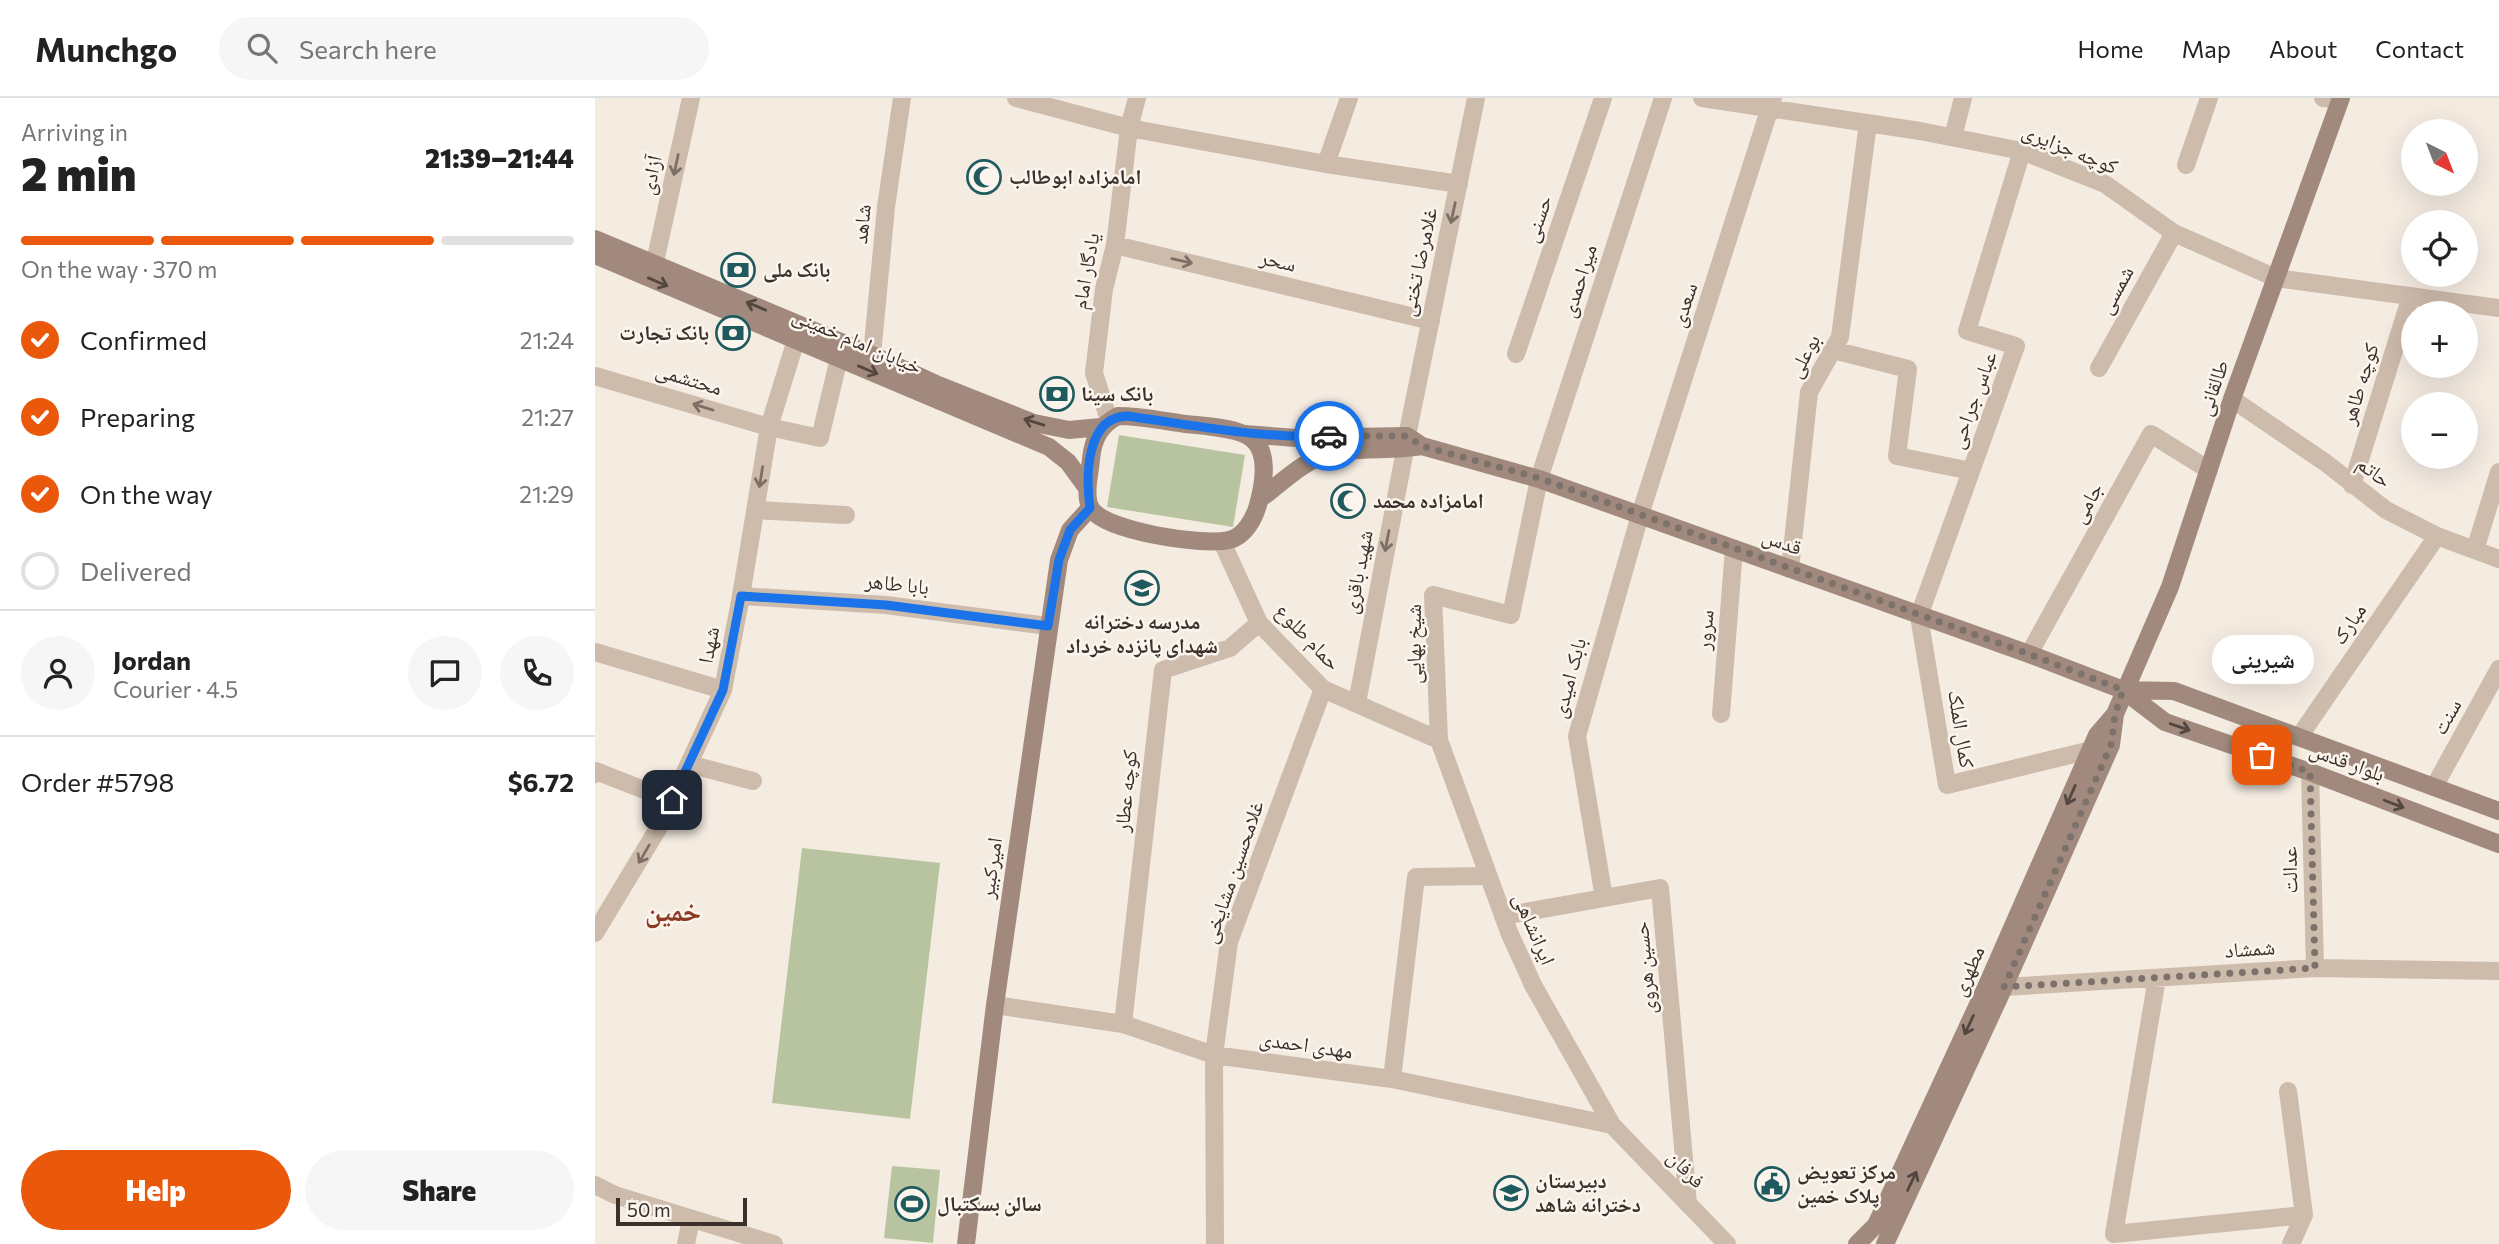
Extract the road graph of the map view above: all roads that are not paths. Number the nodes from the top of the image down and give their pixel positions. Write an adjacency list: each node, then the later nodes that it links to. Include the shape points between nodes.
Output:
1 (691, 98): 25 (street, آزادی, one-way to 25)
2 (902, 98): 33 (street, شاهد)
3 (1016, 98): 15 (street)
4 (1137, 98): 15 (street, یادگار امام)
5 (1349, 98): 18 (street)
6 (1476, 98): 20 (street, غلامرضا تختی)
7 (1604, 98): 32 (street, حسنی)
8 (1663, 98): 45 (street, میراحمدی)
9 (1702, 98): 13 (street, کوچه جزایری)
10 (1963, 98): 16 (street)
11 (2209, 98): 19 (street)
12 (2335, 99): 26 (main road, طالقانی)
13 (1772, 103): 14 (street, کوچه جزایری); 52 (street, سعدی)
14 (1868, 123): 16 (street, کوچه جزایری); 31 (street, بوعلی, via 1840,337)
15 (1129, 128): 18 (street); 23 (street, یادگار امام)
16 (1953, 138): 17 (street, کوچه جزایری)
17 (2022, 150): 21 (street, کوچه جزایری, via 2105,184); 43 (street, عباس جراحی, via 1966,331 2016,346)
18 (1326, 164): 20 (street)
19 (2186, 165)
20 (1458, 184): 29 (street, غلامرضا تختی, one-way to 29)
21 (2173, 233): 26 (street, کوچه جزایری); 35 (street, شمسی)
22 (595, 239): 25 (main road, خیابان امام خمینی)
23 (1115, 245): 29 (street, سحر, one-way to 29); 38 (street, یادگار امام, via 1104,289 1094,373)
24 (595, 255): 30 (main road, خیابان امام خمینی, one-way to 30)
25 (655, 262): 33 (main road, خیابان امام خمینی, one-way to 25)
26 (2276, 278): 27 (street, کوچه جزایری); 37 (main road, طالقانی)
27 (2411, 296): 28 (street, کوچه جزایری); 46 (street, کوچه طاهر)
28 (2499, 308)
29 (1431, 321): 41 (street, غلامرضا تختی)
30 (796, 340): 34 (main road, خیابان امام خمینی); 39 (street, شهدا)
31 (1833, 350): 43 (street, via 1908,369 1897,456); 58 (street, بوعلی, via 1809,392)
32 (1516, 354)
33 (872, 355): 38 (main road, خیابان امام خمینی, one-way to 33, via 1069,430 1034,423)
34 (839, 358): 39 (street, محتشمی, via 820,438); 47 (main road, خیابان امام خمینی, one-way to 47, via 1049,447 1068,462)
35 (2099, 368)
36 (595, 376): 39 (street, محتشمی, one-way to 36)
37 (2232, 399): 42 (main road, طالقانی); 46 (street, حاتم)
38 (1105, 424): 40 (main road, via 1127,416); 47 (main road, via 1094,444)
39 (769, 427): 50 (street, شهدا, one-way to 50)
40 (1245, 434): 41 (main road, قدس); 48 (main road, via 1258,446 1263,459)
41 (1411, 444): 45 (main road, قدس); 48 (main road, قدس, via 1313,460); 69 (street, شهید باقری, one-way to 69)
42 (2209, 470): 64 (street, جامی, via 2151,434); 68 (main road, طالقانی, via 2170,587)
43 (1971, 471): 60 (street, عباس جراحی)
44 (2499, 472): 56 (street)
45 (1539, 478): 52 (main road, قدس); 73 (street, شیخ بهایی, via 1511,615 1433,595)
46 (2352, 485): 53 (street, حاتم, via 2386,510)
47 (1087, 488): 49 (main road)
48 (1260, 499): 54 (main road, via 1244,532)
49 (1090, 508): 54 (main road, via 1110,524 1132,531); 62 (main road, امیرکبیر, via 1070,530 1059,560)
50 (755, 510): 51 (street); 59 (street, شهدا)
51 (846, 515)
52 (1640, 515): 55 (main road, قدس); 84 (street, بابک امیدی, via 1577,736)
53 (2437, 536): 56 (street, حاتم); 72 (street, مبارک)
54 (1222, 542): 61 (street, حمام طلوع)
55 (1734, 549): 58 (main road, قدس); 70 (street, سرور)
56 (2475, 550): 57 (street, حاتم)
57 (2499, 559)
58 (1790, 569): 60 (main road, قدس)
59 (741, 596): 62 (street, بابا طاهر, via 886,605); 67 (street, شهدا)
60 (1919, 616): 64 (main road, قدس); 74 (street, کمال الملک, via 1947,785)
61 (1259, 623): 66 (street, حمام طلوع); 92 (street, کوچه عطار, via 1230,648 1163,670)
62 (1048, 626): 91 (main road, امیرکبیر)
63 (595, 652): 67 (street)
64 (2029, 654): 68 (main road, قدس)
65 (2499, 669): 79 (street, سنت)
66 (1323, 689): 69 (street, حمام طلوع); 93 (street, غلامحسین مشایخی, via 1229,942)
67 (723, 690): 75 (street, شهدا)
68 (2123, 690): 71 (main road, مطهری); 72 (main road, بلوار قدس, via 2174,691); 76 (main road, بلوار قدس, one-way to 76, via 2165,722)
69 (1357, 703): 73 (street, حمام طلوع)
70 (1721, 714)
71 (2115, 714): 74 (main road, مطهری); 90 (main road, مطهری, via 2111,745)
72 (2299, 737): 79 (main road, بلوار قدس)
73 (1439, 740): 83 (street, ایرانشاهی)
74 (2091, 750): 90 (main road, مطهری, one-way to 90)
75 (689, 764): 78 (street); 80 (street, شهدا)
76 (2310, 772): 82 (main road, بلوار قدس, one-way to 82); 87 (street, عدالت)
77 (595, 774): 80 (street)
78 (754, 781)
79 (2434, 787): 81 (main road, بلوار قدس)
80 (672, 800): 86 (street, شهدا, one-way to 86)
81 (2499, 811)
82 (2499, 844)
83 (1488, 876): 85 (street, ایرانشاهی); 94 (street, via 1416,877)
84 (1604, 898): 85 (street, حسین هروی); 98 (street, حسین هروی, via 1660,888)
85 (1503, 916): 96 (street, ایرانشاهی, via 1533,985)
86 (595, 933)
87 (2315, 968): 88 (street, شمشاد); 89 (street, شمشاد)
88 (2499, 971)
89 (2157, 978): 90 (street, شمشاد); 99 (street, via 2114,1234)
90 (1996, 986): 106 (main road, مطهری, one-way to 106, via 1876,1225); 107 (main road, مطهری, one-way to 90)
91 (995, 1005): 92 (street, مهدی احمدی); 103 (main road, امیرکبیر)
92 (1123, 1024): 93 (street, مهدی احمدی)
93 (1215, 1055): 94 (street, مهدی احمدی); 104 (street, غلامحسین مشایخی)
94 (1392, 1079): 96 (street, مهدی احمدی)
95 (2288, 1091): 99 (street)
96 (1612, 1125): 98 (street, فرفان)
97 (595, 1185): 100 (street)
98 (1688, 1204): 105 (street, فرفان)
99 (2304, 1215): 108 (street)
100 (691, 1219): 101 (street); 102 (street)
101 (686, 1244)
102 (773, 1244)
103 (966, 1244)
104 (1215, 1244)
105 (1727, 1244)
106 (1857, 1244)
107 (1885, 1244)
108 (2291, 1244)

